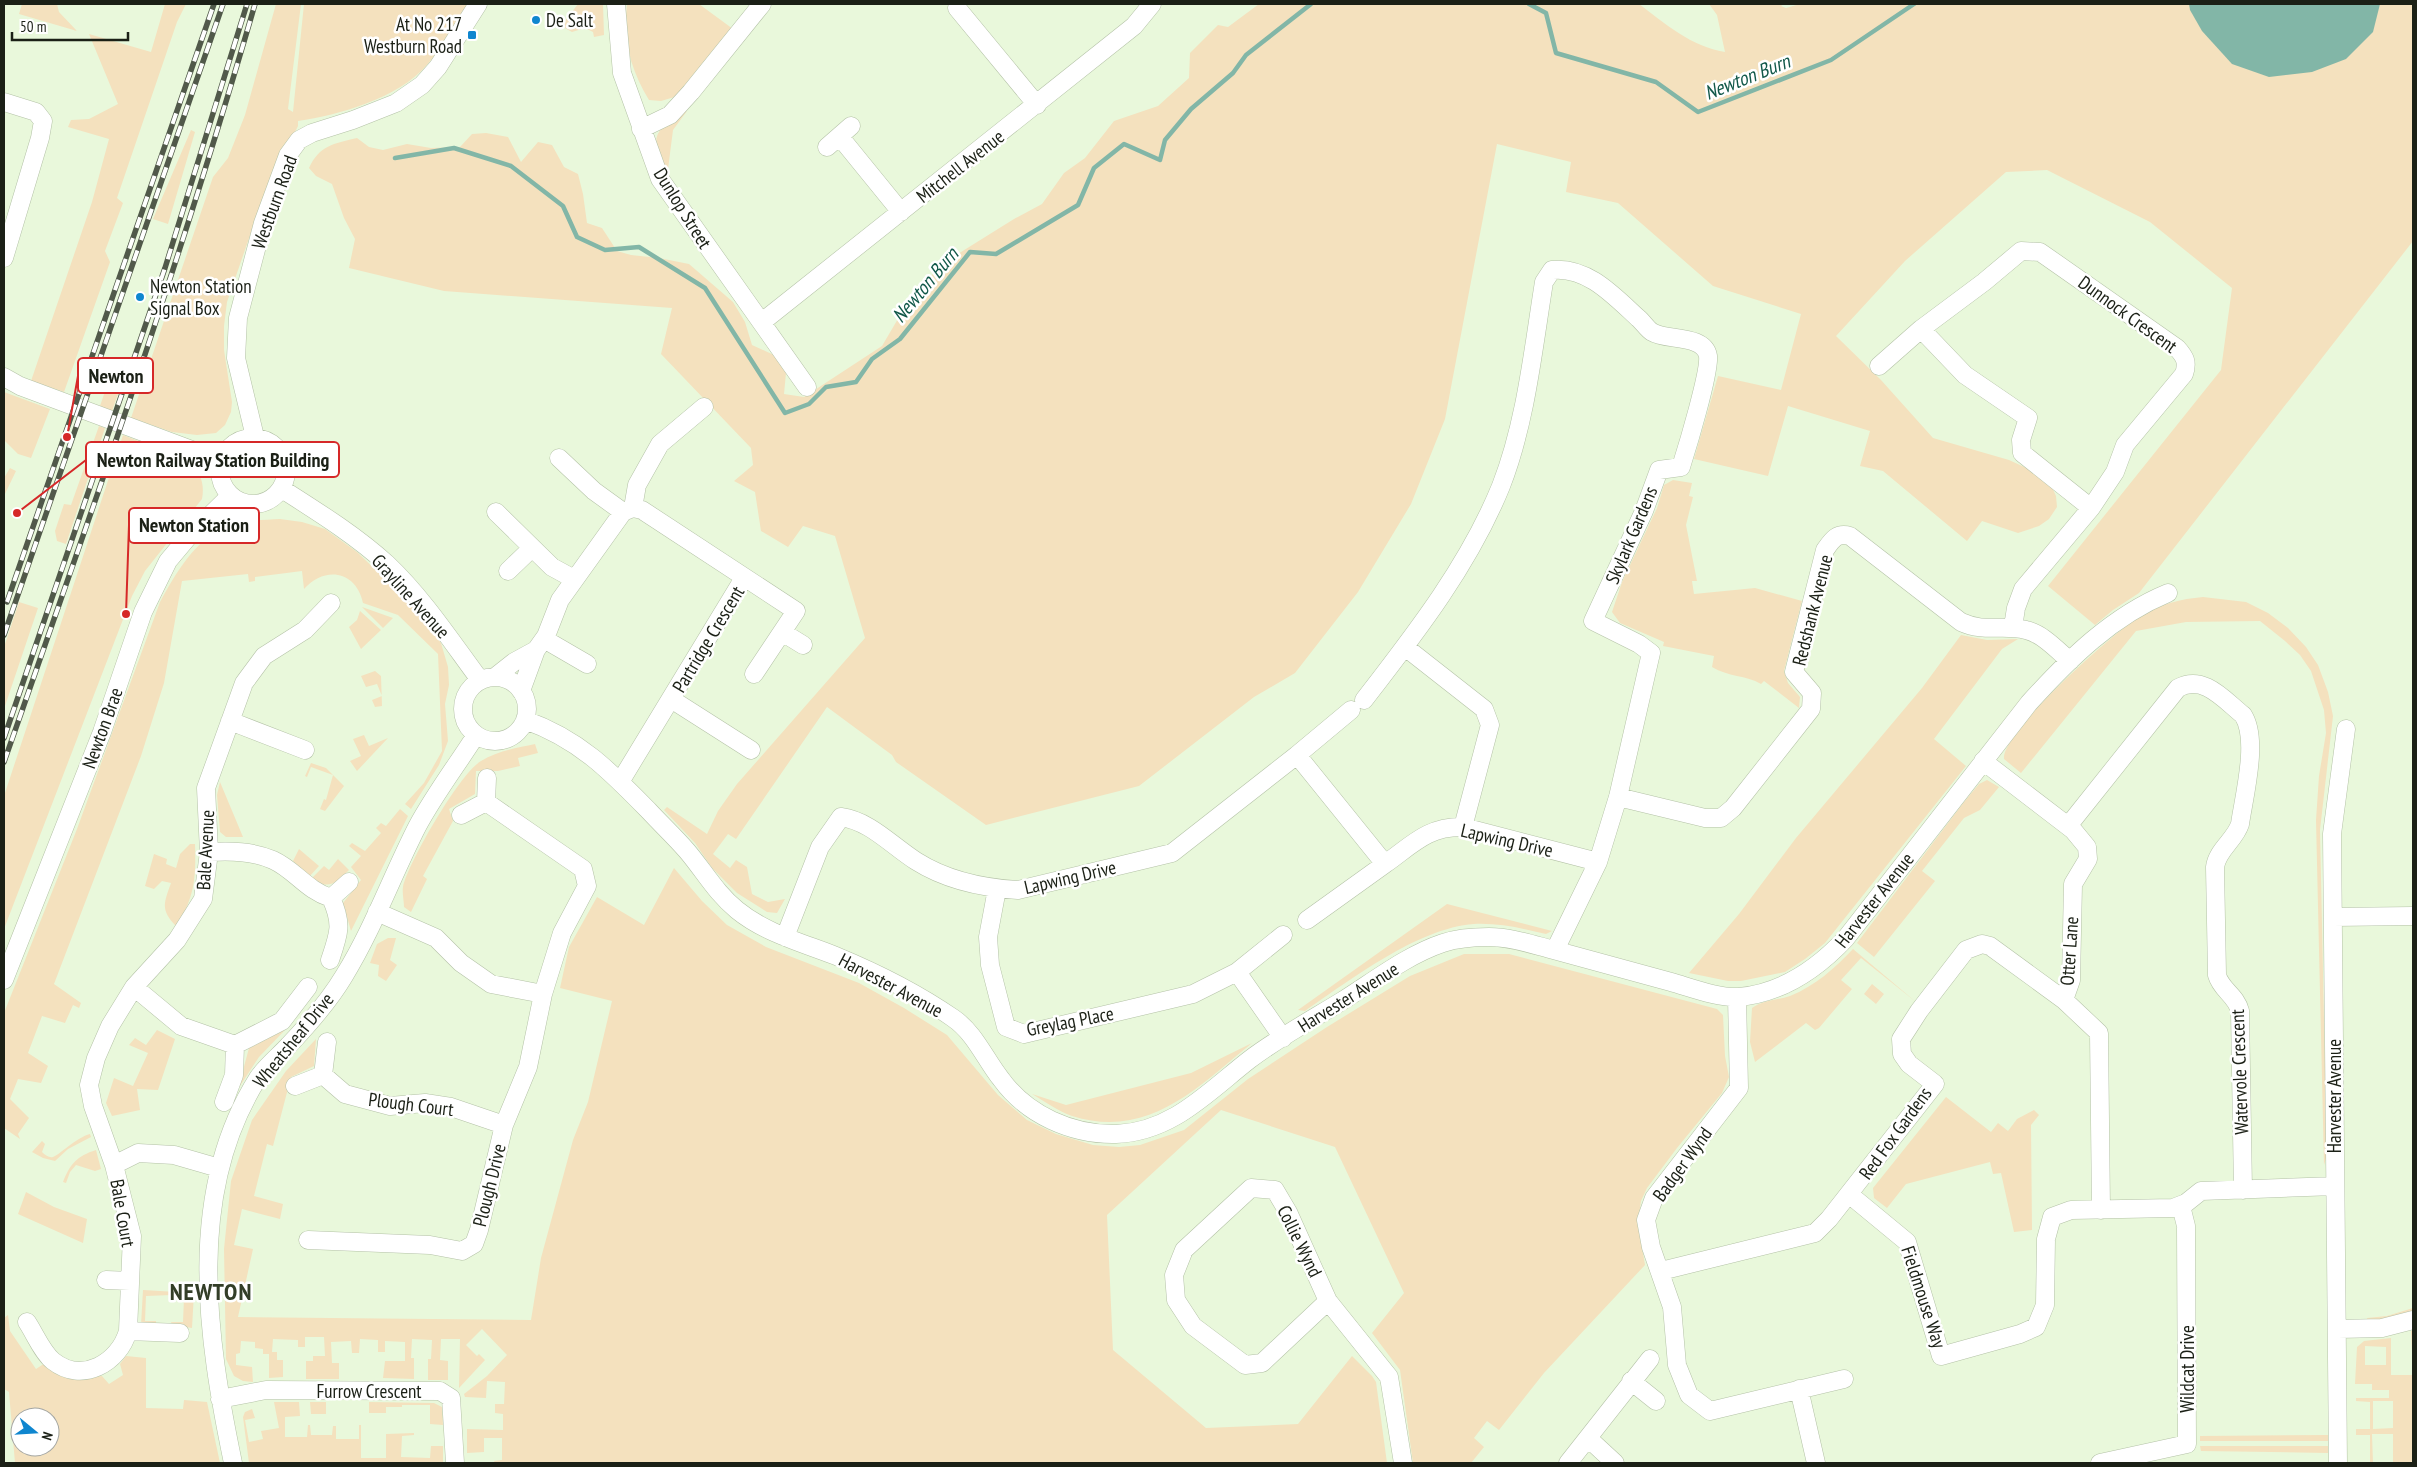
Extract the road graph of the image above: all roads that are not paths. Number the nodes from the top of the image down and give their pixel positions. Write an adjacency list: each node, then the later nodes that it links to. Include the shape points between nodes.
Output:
1 (478, 4): 18 (street, Westburn Road, via 438,67 422,85 396,103 312,132 299,140 288,155 263,224 238,318 236,358)
2 (616, 4): 8 (street, Dunlop Street, via 622,73)
3 (762, 4): 8 (street, via 670,115)
4 (1152, 4): 7 (street, Mitchell Avenue, via 1134,26)
5 (955, 10): 7 (street)
6 (4, 102): 11 (street, via 36,112 43,121)
7 (1037, 105): 10 (street, Mitchell Avenue)
8 (641, 129): 12 (street, Dunlop Street, via 660,179)
9 (839, 137): 10 (street)
10 (902, 212): 12 (street, Mitchell Avenue)
11 (4, 258)
12 (762, 322): 16 (street, Dunlop Street)
13 (1921, 329): 14 (street, Dunnock Crescent); 23 (street, via 1965,375 2028,418 2021,440 2022,453); 23 (street, Dunnock Crescent, via 2021,251 2040,252 2178,348 2185,356 2184,374 2125,445 2115,472)
14 (1879, 366)
15 (4, 378): 20 (street)
16 (807, 387)
17 (704, 407): 24 (street, via 660,444 637,485)
18 (255, 437): 20 (street, via 236,442 227,449); 21 (street, via 271,442 281,452 286,463)
19 (559, 458): 24 (street, Partridge Crescent, via 594,491)
20 (221, 461): 22 (street, via 220,474)
21 (282, 489): 22 (street, via 260,504 245,504); 40 (street, Grayline Avenue, via 346,531 388,565)
22 (230, 496): 74 (street, Newton Brae, via 168,561 143,612 102,732)
23 (2091, 508): 32 (street, Dunnock Crescent, via 2023,589)
24 (628, 510): 28 (street, Partridge Crescent, via 642,510); 29 (street)
25 (496, 512): 26 (street)
26 (532, 548): 27 (street); 29 (street, via 552,568)
27 (508, 571)
28 (744, 578): 33 (street, Partridge Crescent, via 796,610); 42 (street, Partridge Crescent)
29 (574, 579): 34 (street, via 560,600)
30 (2168, 592): 37 (street, Harvester Avenue, via 2140,604 2119,618)
31 (331, 603): 44 (street, Bale Avenue, via 305,630 264,656 244,683)
32 (2013, 628): 37 (street, Redshank Avenue, via 2038,635); 54 (street, Redshank Avenue, via 1989,630 1961,622 1850,536 1841,534 1825,550 1794,672 1812,693 1811,709 1733,808 1721,818 1706,818)
33 (782, 632): 35 (street); 39 (street, Partridge Crescent)
34 (540, 645): 38 (street); 40 (street); 41 (street)
35 (803, 645)
36 (1405, 647): 43 (street, Skylark Gardens); 54 (street, Skylark Gardens, via 1463,562 1500,486 1521,421 1544,282 1552,270 1566,269 1583,274 1614,296 1652,332 1696,343 1705,349 1708,358 1705,375 1681,467 1659,470 1644,511 1593,621 1651,653); 58 (street, via 1484,709 1490,725)
37 (2070, 661): 51 (street, Harvester Avenue, via 2029,703)
38 (588, 664)
39 (754, 674)
40 (488, 679): 41 (street, via 512,682); 47 (street, via 470,689 464,699 465,721)
41 (521, 691): 45 (street, via 526,701)
42 (671, 699): 49 (street, Partridge Crescent); 53 (street, Partridge Crescent)
43 (1357, 705): 50 (street, Lapwing Drive)
44 (230, 720): 48 (street); 59 (street, Bale Avenue, via 206,788)
45 (525, 720): 47 (street, via 514,734 504,739 493,741); 53 (street, Harvester Avenue, via 581,748)
46 (2346, 729): 67 (street, Harvester Avenue, via 2332,834)
47 (476, 735): 65 (street, Wheatsheaf Drive, via 418,825)
48 (305, 750)
49 (752, 750)
50 (1297, 755): 61 (street); 63 (street, Lapwing Drive, via 1172,853 1037,887)
51 (1983, 761): 57 (street, Otter Lane); 78 (street, Harvester Avenue, via 1830,955 1800,978 1768,991)
52 (488, 778): 55 (street)
53 (620, 782): 70 (street, Harvester Avenue, via 687,851 714,888 740,912)
54 (1618, 796): 60 (street, Skylark Gardens)
55 (486, 802): 56 (street); 77 (street, Plough Drive, via 583,869 588,886 562,933)
56 (461, 815)
57 (2068, 826): 79 (street, Otter Lane, via 2086,844 2088,855 2072,884 2071,980); 90 (street, Watervole Crescent, via 2178,688 2192,683 2205,685 2243,715 2250,746 2240,824 2215,866 2217,975 2240,1011)
58 (1463, 827): 60 (street, Lapwing Drive); 61 (street, Lapwing Drive, via 1431,831)
59 (209, 852): 64 (street, via 240,850 274,860 317,894); 75 (street, Bale Avenue, via 203,899 195,914 177,940)
60 (1598, 862): 71 (street, Skylark Gardens)
61 (1385, 864): 68 (street, Lapwing Drive)
62 (349, 882): 64 (street)
63 (997, 889): 70 (street, Lapwing Drive, via 944,876 917,862 858,819 841,817 820,847); 73 (street, Greylag Place, via 988,937 990,965 1006,1027 1024,1034 1193,994)
64 (331, 898): 72 (street, via 339,915 339,935)
65 (377, 912): 77 (street, via 436,938 461,963 491,984); 88 (street, Wheatsheaf Drive, via 344,977 305,1028 259,1077 229,1136)
66 (2413, 916): 67 (street)
67 (2333, 917): 89 (street, Harvester Avenue)
68 (1307, 920)
69 (1283, 935): 73 (street, Greylag Place)
70 (785, 937): 80 (street, Harvester Avenue, via 858,965 908,990 957,1021 971,1035 1002,1082 1027,1105 1058,1124 1086,1132 1119,1134 1151,1129 1183,1114)
71 (1555, 950): 78 (street, Harvester Avenue); 80 (street, Harvester Avenue, via 1491,937 1440,944 1406,961)
72 (330, 960)
73 (1237, 972): 80 (street)
74 (4, 980)
75 (134, 987): 82 (street, via 181,1026); 87 (street, Bale Avenue, via 110,1026 89,1085 93,1106)
76 (308, 987): 82 (street, via 282,1021)
77 (543, 994): 86 (street, Plough Drive, via 528,1067)
78 (1737, 997): 95 (street, Badger Wynd, via 1739,1088 1654,1198 1646,1220 1651,1247)
79 (2064, 1000): 91 (street, Red Fox Gardens, via 1990,946 1982,944 1966,950 1901,1039 1902,1054 1909,1064 1935,1084); 93 (street, Otter Lane, via 2099,1033)
80 (1282, 1038)
81 (327, 1042): 83 (street)
82 (235, 1045): 85 (street, via 234,1075)
83 (323, 1075): 84 (street); 86 (street, Plough Court, via 345,1094 390,1106 426,1103 451,1107)
84 (295, 1086)
85 (224, 1102)
86 (504, 1125): 94 (street, Plough Drive, via 474,1244 462,1251 430,1245)
87 (114, 1164): 88 (street, Bale Court, via 138,1153 174,1155); 97 (street, Bale Court, via 132,1236)
88 (219, 1168): 108 (street, Wheatsheaf Drive, via 210,1233 209,1290 212,1346)
89 (2335, 1186): 90 (street); 101 (street, Harvester Avenue)
90 (2243, 1190): 92 (street, via 2202,1191)
91 (1850, 1195): 93 (street, Fieldmouse Way, via 1907,1242 1941,1356 2036,1327 2046,1305 2046,1239 2052,1217 2071,1210); 95 (street, Red Fox Gardens, via 1815,1233)
92 (2180, 1206): 93 (street, Fieldmouse Way); 117 (street, Wildcat Drive, via 2186,1226 2187,1444)
93 (2101, 1210)
94 (308, 1240)
95 (1661, 1271): 107 (street, Badger Wynd, via 1672,1307 1677,1365 1689,1395 1710,1412)
96 (106, 1280): 97 (street)
97 (130, 1281): 102 (street, Bale Court)
98 (1328, 1301): 98 (street, Collie Wynd, via 1275,1190 1251,1188 1184,1250 1174,1275 1176,1300 1192,1326 1245,1365 1262,1363); 113 (street, Collie Wynd, via 1389,1377)
99 (2413, 1320): 101 (street, via 2382,1328)
100 (27, 1322): 102 (street, Bale Court, via 52,1360 68,1369 92,1370 115,1357 124,1345)
101 (2338, 1329): 118 (street, Harvester Avenue)
102 (128, 1331): 103 (street)
103 (180, 1334)
104 (1650, 1359): 106 (street)
105 (1844, 1379): 107 (street)
106 (1631, 1381): 109 (street); 110 (street)
107 (1799, 1389): 116 (street)
108 (220, 1399): 111 (street, Wheatsheaf Drive); 112 (street, Furrow Crescent, via 266,1390 440,1391 451,1398)
109 (1656, 1401)
110 (1589, 1439): 114 (street); 115 (street)
111 (233, 1463)
112 (455, 1463)
113 (1403, 1463)
114 (1568, 1463)
115 (1615, 1463)
116 (1816, 1463)
117 (2100, 1463)
118 (2338, 1463)

